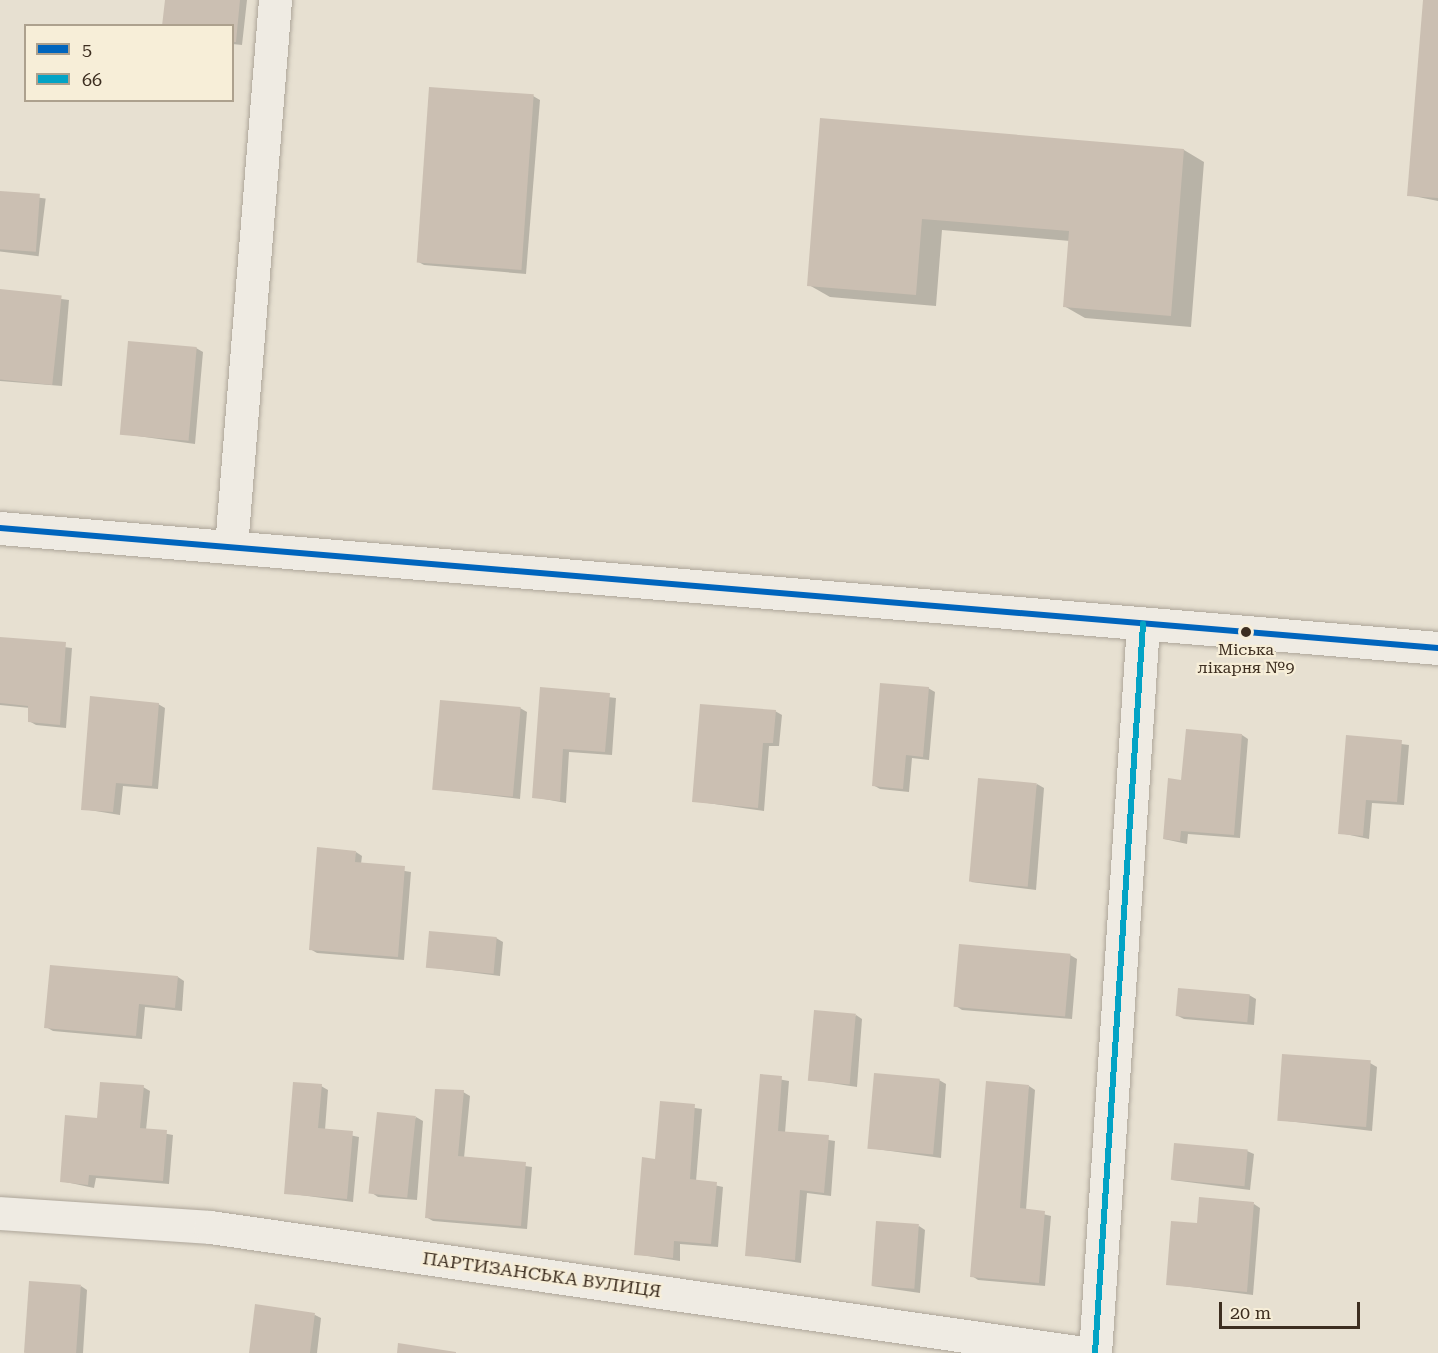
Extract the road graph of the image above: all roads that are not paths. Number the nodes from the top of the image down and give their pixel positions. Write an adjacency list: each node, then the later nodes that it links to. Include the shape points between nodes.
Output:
1 (275, 0): 3 (street)
2 (0, 528): 3 (street)
3 (231, 547): 4 (street)
4 (1143, 624): 5 (street); 8 (street)
5 (1438, 648)
6 (0, 1213): 7 (street, ПАРТИЗАНСЬКА ВУЛИЦЯ, via 210,1227)
7 (1083, 1353)
8 (1095, 1353)

